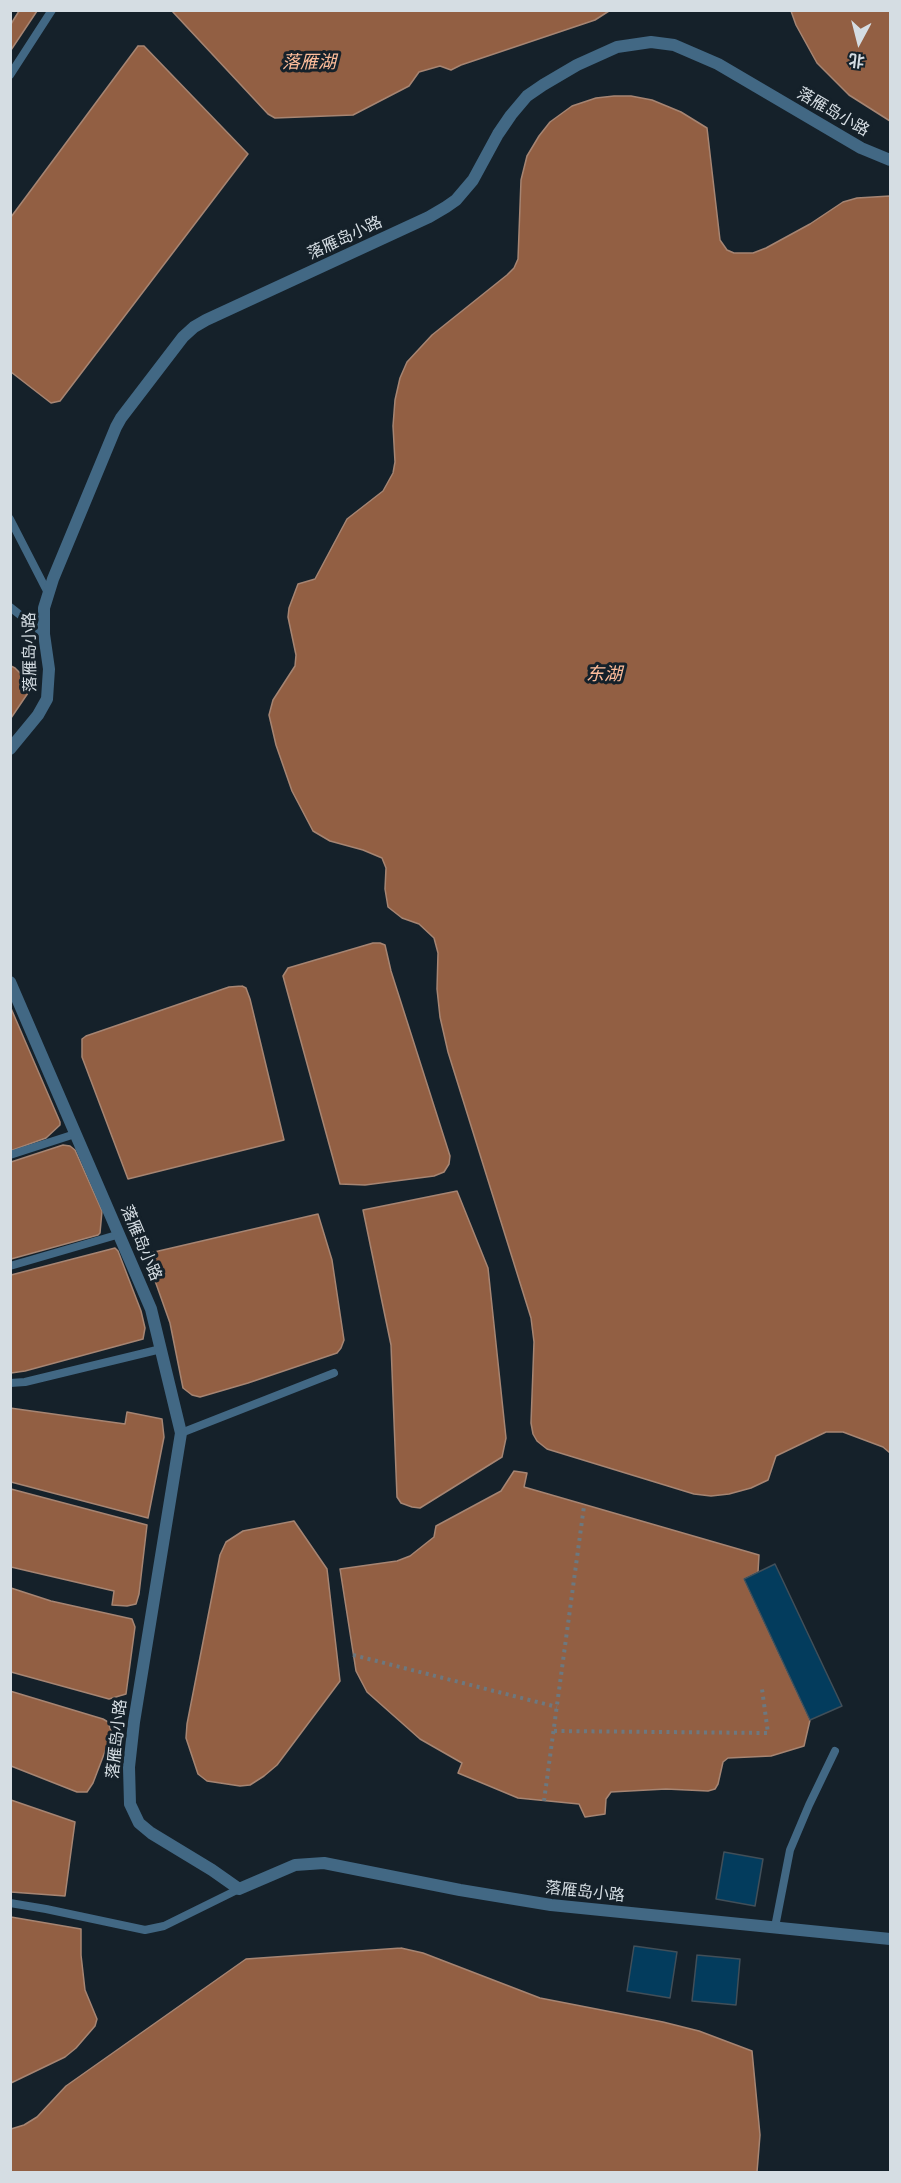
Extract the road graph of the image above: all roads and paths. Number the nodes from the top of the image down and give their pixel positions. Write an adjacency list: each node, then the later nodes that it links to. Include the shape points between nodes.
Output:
1 (52, 10): 2 (lane)
2 (10, 75)
3 (891, 160): 5 (street, 落雁岛小路, via 861,148 687,49 651,42 617,47 560,75 527,96 498,134 466,190 446,207 206,320 183,337 121,418)
4 (10, 519): 5 (lane)
5 (48, 593): 7 (street, 落雁岛小路)
6 (10, 607): 7 (lane)
7 (44, 634): 8 (street, 落雁岛小路, via 50,669 47,699)
8 (10, 749)
9 (10, 982): 10 (street, 落雁岛小路)
10 (75, 1134): 11 (lane); 12 (street, 落雁岛小路)
11 (10, 1155)
12 (120, 1234): 13 (lane); 14 (street, 落雁岛小路, via 151,1309)
13 (10, 1266)
14 (161, 1349): 16 (lane); 17 (street, 落雁岛小路)
15 (334, 1373): 17 (lane)
16 (10, 1383)
17 (181, 1433): 25 (street, 落雁岛小路, via 134,1722 130,1804 139,1823 151,1833)
18 (584, 1506): 21 (path)
19 (353, 1655): 21 (path)
20 (762, 1689): 22 (path, via 768,1733)
21 (557, 1707): 22 (path)
22 (554, 1731): 24 (path)
23 (835, 1751): 27 (lane, via 790,1850)
24 (544, 1801)
25 (239, 1889): 26 (lane, via 164,1926 144,1930); 27 (street, 落雁岛小路, via 295,1865 324,1863 515,1900)
26 (10, 1903)
27 (775, 1927): 28 (street, 落雁岛小路)
28 (891, 1939)

